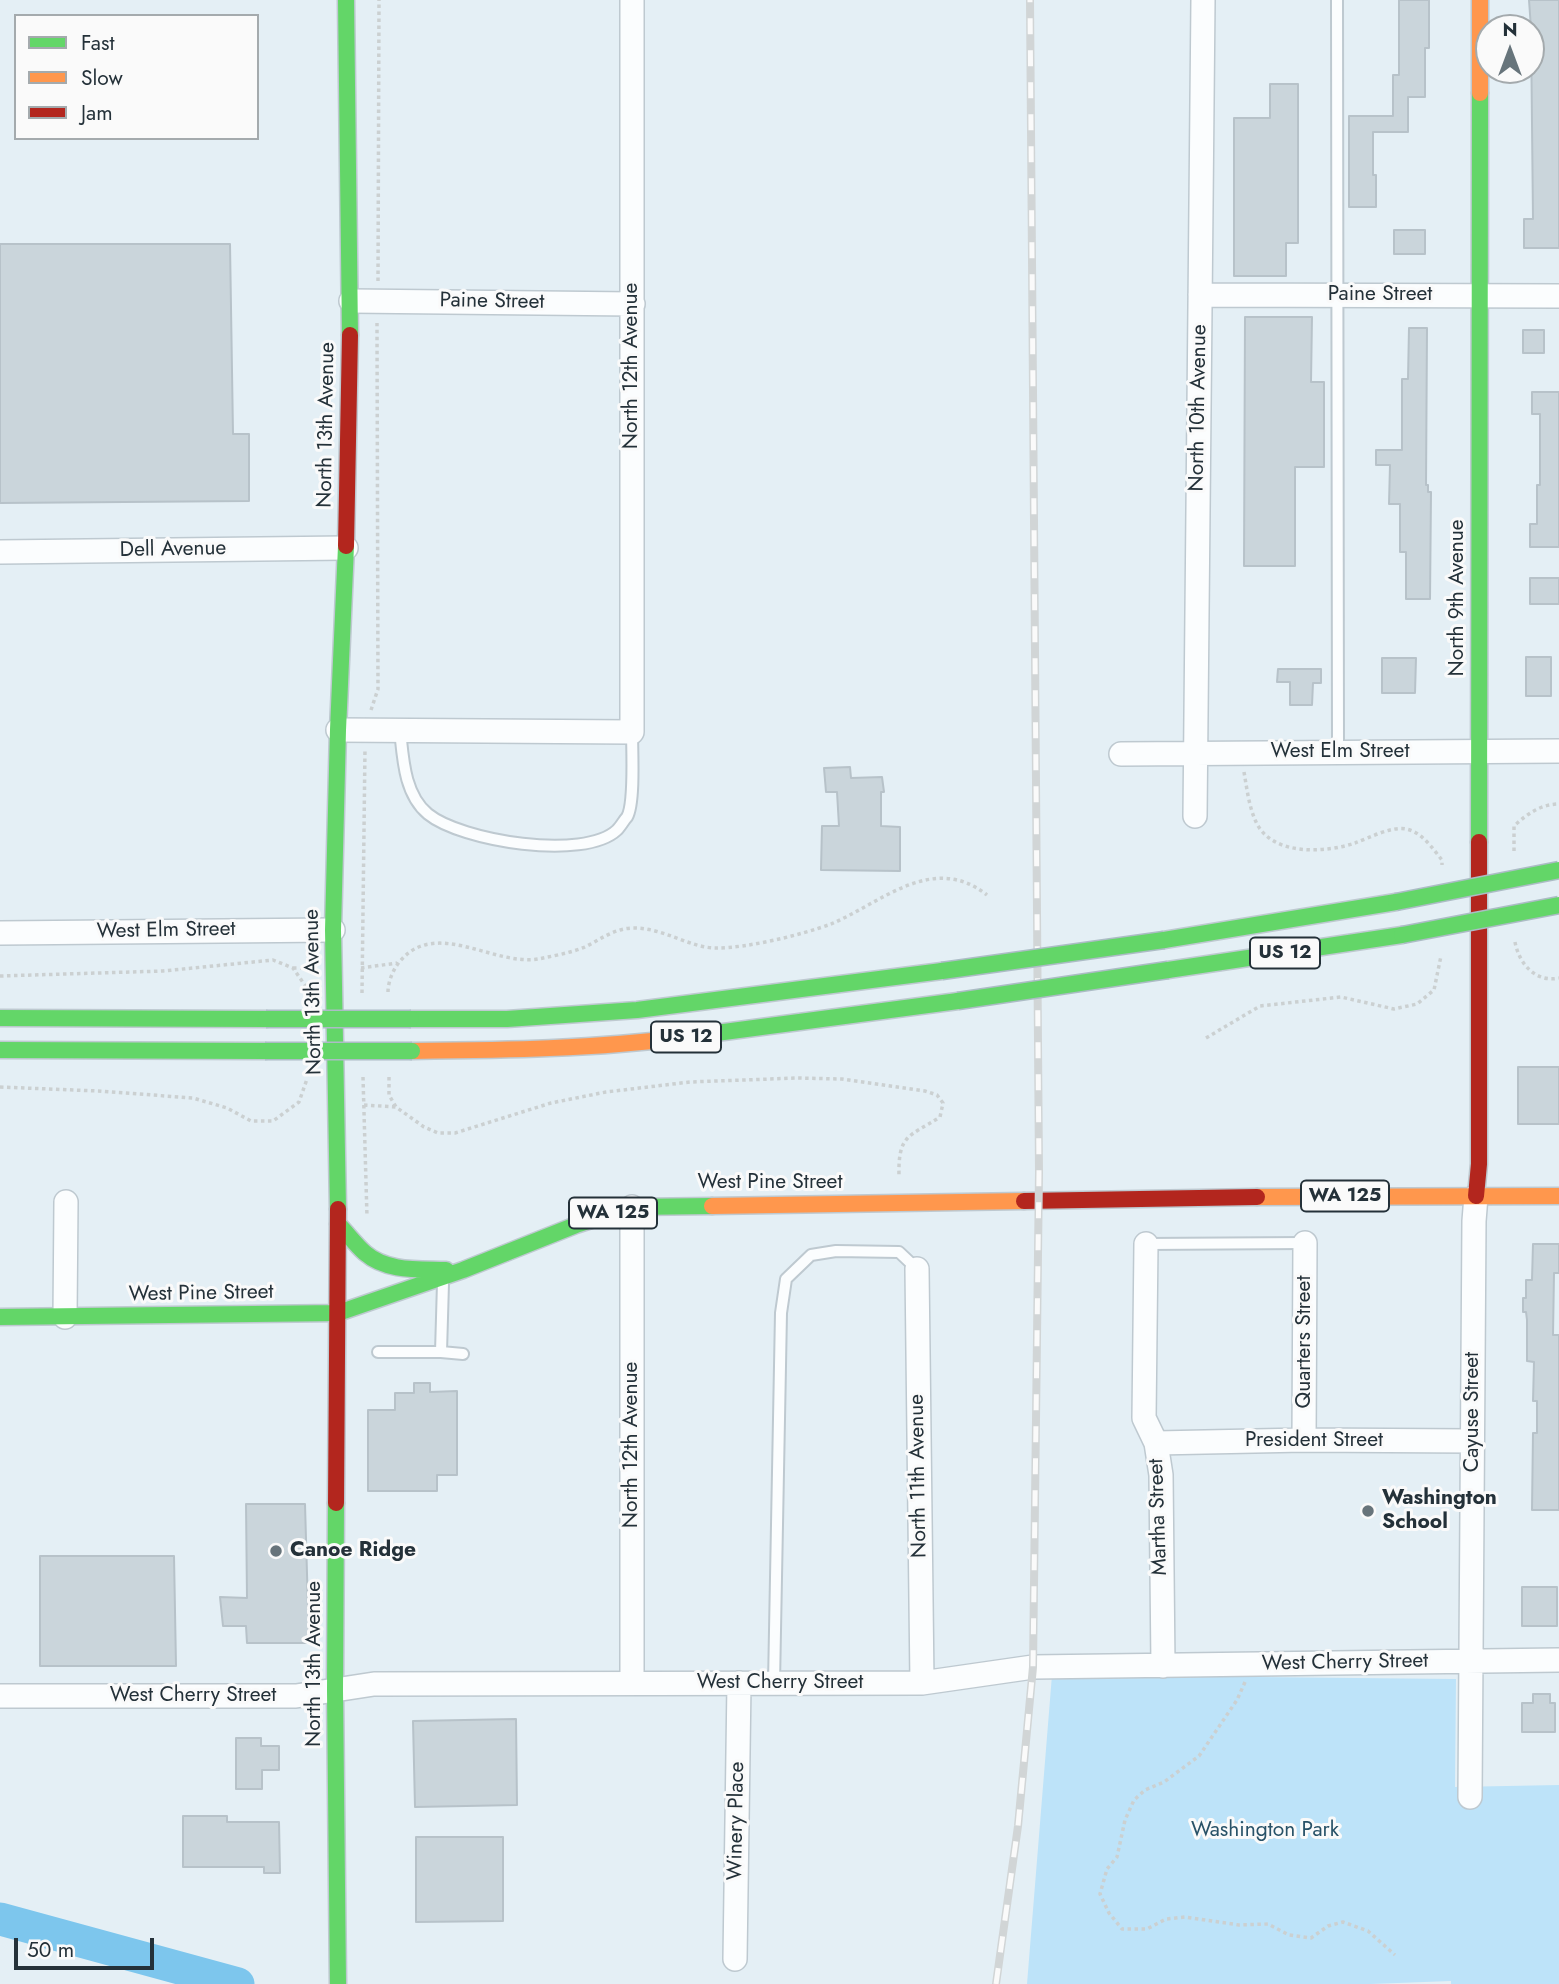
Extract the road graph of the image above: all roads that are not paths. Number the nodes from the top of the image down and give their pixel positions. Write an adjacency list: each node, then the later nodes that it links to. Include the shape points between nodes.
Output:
1 (346, 0): 10 (main road, North 13th Avenue)
2 (632, 0): 11 (street, North 12th Avenue)
3 (1203, 0): 6 (street, North 10th Avenue)
4 (1337, 0): 7 (lane)
5 (1480, 0): 8 (main road, North 9th Avenue)
6 (1200, 295): 7 (street, Paine Street); 20 (street, North 10th Avenue)
7 (1338, 295): 8 (street, Paine Street); 19 (lane)
8 (1480, 296): 9 (street, Paine Street); 17 (main road, North 9th Avenue)
9 (1559, 296)
10 (351, 301): 11 (street, Paine Street); 12 (main road, North 13th Avenue)
11 (632, 304): 16 (street, North 12th Avenue)
12 (346, 548): 13 (street, Dell Avenue); 14 (main road, North 13th Avenue)
13 (0, 552)
14 (338, 730): 15 (street); 25 (main road, North 13th Avenue)
15 (400, 730): 16 (street); 16 (lane, via 412,794 428,814 458,831 546,846 591,841 616,831 629,813)
16 (632, 732)
17 (1478, 751): 18 (street, West Elm Street); 19 (street, West Elm Street); 29 (main road, North 9th Avenue)
18 (1559, 751)
19 (1338, 752): 20 (street, West Elm Street)
20 (1196, 753): 21 (street, West Elm Street); 22 (street, North 10th Avenue)
21 (1121, 754)
22 (1195, 816)
23 (1559, 870): 27 (main road, US 12, bridge, via 1164,940 637,1010 507,1018)
24 (1559, 905): 28 (main road, US 12, bridge, via 1168,971 641,1044 412,1051)
25 (333, 930): 26 (street, West Elm Street); 33 (main road, North 13th Avenue)
26 (0, 933)
27 (0, 1018)
28 (0, 1050)
29 (1476, 1196): 30 (main road, West Pine Street / WA 125); 32 (main road, West Pine Street / WA 125); 46 (street, Cayuse Street)
30 (1559, 1196)
31 (66, 1202): 41 (street)
32 (632, 1206): 37 (main road, West Pine Street / WA 125); 51 (street, North 12th Avenue)
33 (338, 1224): 37 (main road, WA 125, via 367,1254 385,1264); 39 (main road, North 13th Avenue)
34 (1305, 1243): 35 (lane); 45 (street, Quarters Street)
35 (1146, 1244): 47 (street, Martha Street, via 1144,1418)
36 (917, 1269): 53 (lane, via 899,1252 836,1251 811,1255 786,1279 781,1313); 54 (street, North 11th Avenue)
37 (463, 1270): 38 (main road, West Pine Street / WA 125)
38 (444, 1277): 39 (main road, West Pine Street / WA 125); 43 (lane)
39 (338, 1313): 41 (main road, West Pine Street); 55 (main road, North 13th Avenue)
40 (0, 1317): 41 (main road, West Pine Street)
41 (65, 1317)
42 (377, 1352): 43 (lane)
43 (441, 1352): 44 (lane)
44 (463, 1354)
45 (1304, 1440): 46 (street, President Street); 47 (street, President Street)
46 (1472, 1441): 49 (street, Cayuse Street)
47 (1156, 1443): 50 (street, Martha Street, via 1161,1475)
48 (1559, 1660): 49 (street, West Cherry Street)
49 (1471, 1662): 50 (street, West Cherry Street); 57 (street, Cayuse Street)
50 (1163, 1666): 54 (street, West Cherry Street, via 1013,1669)
51 (632, 1683): 52 (street, West Cherry Street); 55 (street, West Cherry Street, via 374,1684)
52 (739, 1683): 53 (street, West Cherry Street); 58 (street, Winery Place)
53 (774, 1683): 54 (street, West Cherry Street)
54 (922, 1683)
55 (335, 1690): 56 (street, West Cherry Street, via 296,1696); 59 (main road, North 13th Avenue)
56 (0, 1696)
57 (1470, 1797)
58 (735, 1959)
59 (338, 1984)

